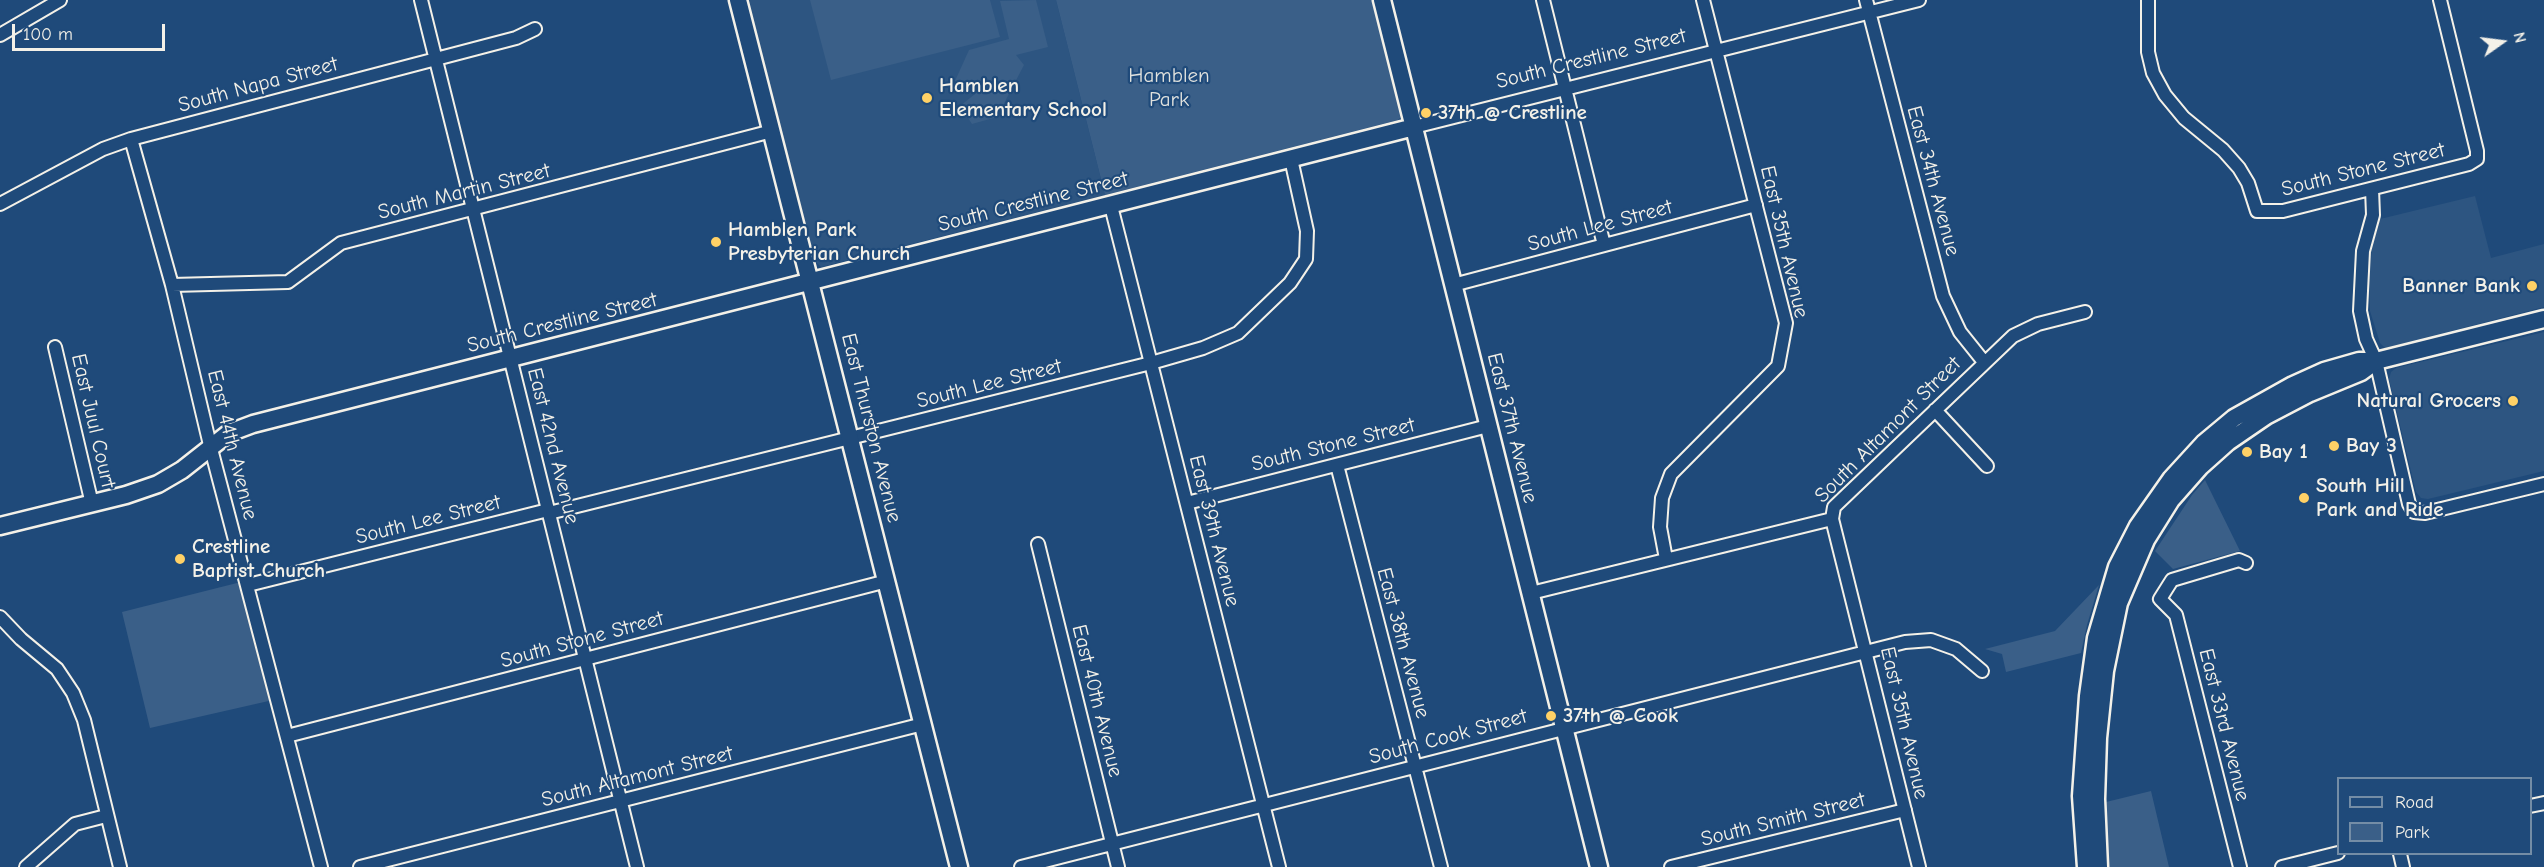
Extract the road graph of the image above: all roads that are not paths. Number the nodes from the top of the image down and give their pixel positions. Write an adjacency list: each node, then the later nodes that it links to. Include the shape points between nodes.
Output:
1 (60, 0): 13 (street)
2 (421, 0): 15 (street, East 42nd Avenue)
3 (738, 0): 18 (street, East Thurston Avenue)
4 (1382, 0): 17 (street, East 37th Avenue)
5 (1543, 0): 16 (street)
6 (1703, 0): 14 (street, East 35th Avenue)
7 (1866, 0): 11 (street, East 34th Avenue)
8 (1919, 0): 11 (street, South Crestline Street)
9 (2148, 0): 21 (street, South Stone Street, via 2146,34 2154,73 2165,95 2184,118 2239,168 2257,211 2283,211)
10 (2440, 0): 21 (street, South Stone Street, via 2477,159)
11 (1869, 13): 14 (street, South Crestline Street); 34 (street, East 34th Avenue, via 1943,296 1960,332)
12 (536, 30): 15 (street, South Napa Street)
13 (0, 35)
14 (1716, 51): 16 (street, South Crestline Street); 23 (street, East 35th Avenue)
15 (436, 59): 19 (street, South Napa Street); 25 (street, East 42nd Avenue)
16 (1565, 89): 17 (street, South Crestline Street); 26 (street)
17 (1414, 127): 20 (street, South Crestline Street); 29 (street, East 37th Avenue)
18 (772, 132): 25 (street, South Martin Street); 27 (street, East Thurston Avenue)
19 (131, 139): 22 (street, South Napa Street, via 103,149); 28 (street, East 44th Avenue)
20 (1291, 159): 24 (street, South Crestline Street); 36 (street, South Lee Street, via 1307,231 1306,259 1290,284 1238,333)
21 (2372, 189): 35 (street, via 2373,215 2365,237 2360,284 2363,326)
22 (0, 204)
23 (1756, 205): 26 (street, South Lee Street); 50 (street, East 35th Avenue, via 1786,323 1778,366 1671,474 1662,498 1660,527)
24 (1111, 206): 27 (street, South Crestline Street); 36 (street, East 39th Avenue)
25 (475, 210): 28 (street, South Martin Street, via 341,243 288,282); 33 (street, East 42nd Avenue)
26 (1604, 245): 29 (street, South Lee Street)
27 (811, 282): 33 (street, South Crestline Street); 39 (street, East Thurston Avenue)
28 (172, 285): 40 (street, East 44th Avenue)
29 (1453, 285): 38 (street, East 37th Avenue)
30 (2085, 312): 34 (street, South Altamont Street, via 2038,324 2013,336)
31 (2544, 319): 35 (street)
32 (55, 347): 45 (street, East Juul Court)
33 (512, 359): 40 (street, South Crestline Street, via 253,424); 46 (street, East 42nd Avenue)
34 (1984, 362): 37 (street, South Altamont Street)
35 (2376, 362): 43 (street, via 2414,512 2425,513); 82 (street, via 2359,361 2324,371 2234,418 2204,442 2170,479 2138,526 2117,567 2096,638 2081,796); 83 (street, via 2266,416 2228,442 2171,500 2146,540 2119,603 2105,671 2096,799)
36 (1151, 363): 39 (street, South Lee Street); 44 (street, East 39th Avenue)
37 (1935, 410): 42 (street); 47 (street, South Altamont Street, via 1834,507)
38 (1488, 426): 41 (street, South Stone Street); 54 (street, East 37th Avenue)
39 (850, 439): 46 (street, South Lee Street); 52 (street, East Thurston Avenue)
40 (210, 445): 45 (street, South Crestline Street, via 182,470 158,484); 53 (street, East 44th Avenue)
41 (1337, 465): 44 (street, South Stone Street); 62 (street, East 38th Avenue)
42 (1987, 466)
43 (2543, 483)
44 (1187, 503): 64 (street, East 39th Avenue)
45 (92, 504): 48 (street, South Crestline Street)
46 (548, 511): 53 (street, South Lee Street); 57 (street, East 42nd Avenue)
47 (1832, 519): 50 (street, South Altamont Street); 56 (street, East 35th Avenue)
48 (0, 526)
49 (1038, 544): 67 (street, East 40th Avenue)
50 (1666, 559): 54 (street, South Altamont Street)
51 (2246, 563): 84 (street, East 33rd Avenue, via 2239,561 2172,580 2160,598 2176,615)
52 (886, 581): 57 (street, South Stone Street); 59 (street, East Thurston Avenue)
53 (248, 585): 61 (street, East 44th Avenue)
54 (1531, 593): 60 (street, East 37th Avenue)
55 (0, 617): 66 (street, via 57,669 73,693 84,720)
56 (1867, 651): 58 (street, South Cook Street, via 1931,640 1956,649); 60 (street, South Cook Street); 65 (street, East 35th Avenue)
57 (585, 659): 61 (street, South Stone Street); 63 (street, East 42nd Avenue)
58 (1982, 671)
59 (923, 724): 63 (street, South Altamont Street); 74 (street, East Thurston Avenue)
60 (1564, 727): 62 (street, South Cook Street); 79 (street, East 37th Avenue)
61 (287, 736): 71 (street, East 44th Avenue)
62 (1415, 766): 64 (street, South Cook Street); 78 (street, East 38th Avenue)
63 (621, 801): 72 (street, South Altamont Street); 73 (street, East 42nd Avenue)
64 (1263, 807): 67 (street, South Cook Street); 77 (street, East 39th Avenue)
65 (1905, 810): 80 (street, South Smith Street); 81 (street, East 35th Avenue)
66 (106, 816): 69 (street, via 75,824); 70 (street)
67 (1112, 843): 75 (street, South Cook Street); 76 (street, East 40th Avenue)
68 (2337, 853): 85 (street)
69 (26, 867)
70 (120, 867)
71 (321, 867)
72 (360, 867)
73 (637, 867)
74 (959, 867)
75 (1021, 867)
76 (1118, 867)
77 (1279, 867)
78 (1441, 867)
79 (1599, 867)
80 (1671, 867)
81 (1919, 867)
82 (2086, 867)
83 (2099, 867)
84 (2240, 867)
85 (2282, 867)

